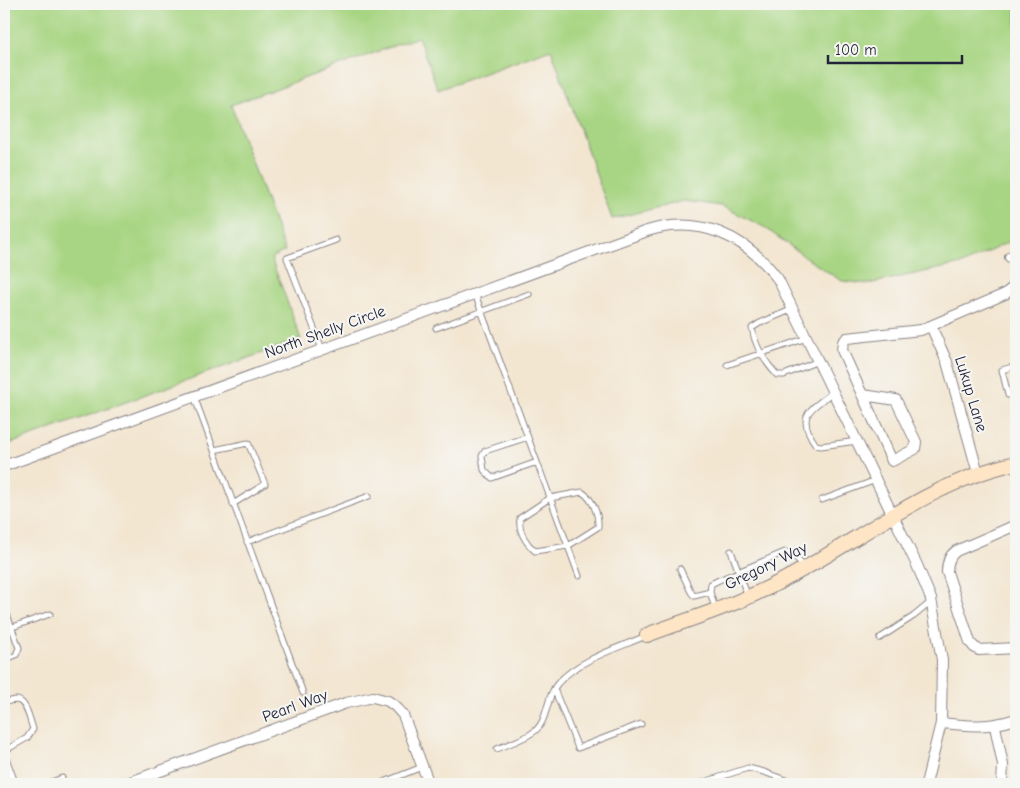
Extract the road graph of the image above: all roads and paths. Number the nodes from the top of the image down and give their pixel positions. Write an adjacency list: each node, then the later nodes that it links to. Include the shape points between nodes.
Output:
1 (336, 240): 10 (lane, via 288,258)
2 (1016, 285): 7 (street, via 1005,294)
3 (475, 293): 5 (street, North Shelly Circle, via 657,228 678,225 726,234 742,243 768,265); 6 (lane); 10 (street, North Shelly Circle)
4 (529, 294): 6 (lane)
5 (794, 309): 9 (street, North Shelly Circle); 11 (lane, via 752,328)
6 (482, 311): 8 (lane); 19 (lane)
7 (931, 326): 17 (street, via 921,330 847,338 842,342 842,350); 25 (street, Lukup Lane, via 947,362)
8 (436, 328)
9 (808, 338): 11 (lane); 12 (street, North Shelly Circle)
10 (322, 349): 18 (street, North Shelly Circle)
11 (760, 352): 12 (lane, via 776,375); 13 (lane)
12 (819, 361): 15 (street, North Shelly Circle)
13 (727, 365)
14 (1016, 366): 16 (lane, via 1002,370 1008,395)
15 (834, 391): 20 (street, North Shelly Circle); 20 (lane, via 806,417 811,438 816,445 822,446)
16 (1016, 393)
17 (863, 395): 17 (street, via 896,400 916,442 915,449 892,461)
18 (194, 396): 21 (lane); 24 (street, North Shelly Circle)
19 (528, 437): 22 (lane); 22 (lane, via 485,451 482,456 484,470 492,478)
20 (858, 441): 26 (street, North Shelly Circle)
21 (214, 450): 30 (lane); 30 (lane, via 248,443 265,484)
22 (537, 462): 28 (lane)
23 (1016, 462): 25 (street, Gregory Way)
24 (4, 466)
25 (978, 473): 31 (street, Gregory Way)
26 (876, 479): 29 (lane); 31 (street, North Shelly Circle)
27 (369, 496): 33 (lane)
28 (550, 498): 34 (lane); 34 (lane, via 520,518 521,531 535,552); 34 (lane, via 582,492 593,505 598,527)
29 (822, 500)
30 (234, 504): 33 (lane)
31 (893, 515): 36 (street, Gregory Way); 42 (street, North Shelly Circle)
32 (1016, 525): 50 (street, via 956,551 947,566 974,647 979,650)
33 (247, 542): 53 (lane)
34 (568, 546): 39 (lane)
35 (731, 550): 38 (lane)
36 (804, 568): 38 (lane, via 793,554 785,552); 41 (street, Gregory Way)
37 (680, 569): 40 (lane, via 694,596)
38 (738, 572): 40 (lane, via 711,584); 41 (lane)
39 (579, 576)
40 (710, 592): 44 (lane)
41 (748, 597): 44 (street, Gregory Way)
42 (932, 602): 49 (lane); 56 (street, North Shelly Circle, via 942,660)
43 (4, 606): 46 (lane)
44 (716, 609): 48 (street, Gregory Way)
45 (50, 614): 46 (lane)
46 (12, 627): 47 (lane); 51 (lane, via 20,648 16,655)
47 (4, 630)
48 (647, 635): 52 (lane, via 590,660 568,673)
49 (880, 638)
50 (1016, 648)
51 (4, 660)
52 (554, 689): 57 (lane, via 578,748); 59 (lane, via 541,724 533,733)
53 (303, 693)
54 (4, 702): 60 (lane, via 17,700 22,703 33,729 27,738)
55 (1016, 720): 58 (street)
56 (942, 723): 58 (street); 71 (street, North Shelly Circle)
57 (641, 724)
58 (995, 726): 72 (street, via 1003,765)
59 (497, 749)
60 (4, 750)
61 (4, 760): 64 (street)
62 (422, 767): 66 (street, Pearl Way, via 403,715 388,701 373,697); 67 (lane); 68 (street, Pearl Way)
63 (62, 778): 65 (lane)
64 (13, 784)
65 (46, 784)
66 (125, 784)
67 (379, 784)
68 (429, 784)
69 (698, 784): 70 (lane, via 748,768)
70 (796, 784)
71 (926, 784)
72 (1002, 784)

